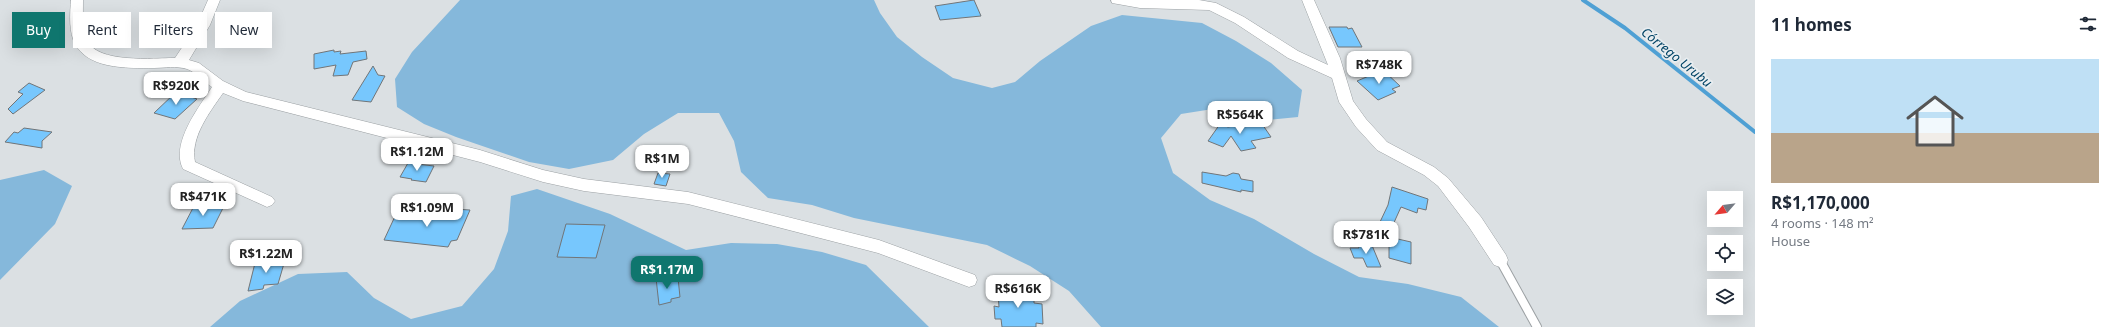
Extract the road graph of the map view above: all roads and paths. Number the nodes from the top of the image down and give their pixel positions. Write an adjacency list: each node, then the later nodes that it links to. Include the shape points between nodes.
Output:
1 (77, 0): 5 (street, via 77,27 80,41 87,52 99,58 121,61)
2 (214, 0): 5 (street, via 212,8)
3 (1117, 0): 6 (street, via 1143,4 1211,6 1289,52)
4 (1308, 0): 6 (street, via 1333,58)
5 (179, 63): 7 (street, via 199,69)
6 (1336, 74): 9 (street, via 1346,102 1372,136 1382,146 1429,171 1443,182 1475,222)
7 (220, 86): 8 (street, via 196,127 185,158 188,165); 10 (street, via 243,96 480,156 543,176 584,185 688,198 879,247)
8 (267, 200)
9 (1500, 260): 11 (lane)
10 (969, 280)
11 (1537, 327)

